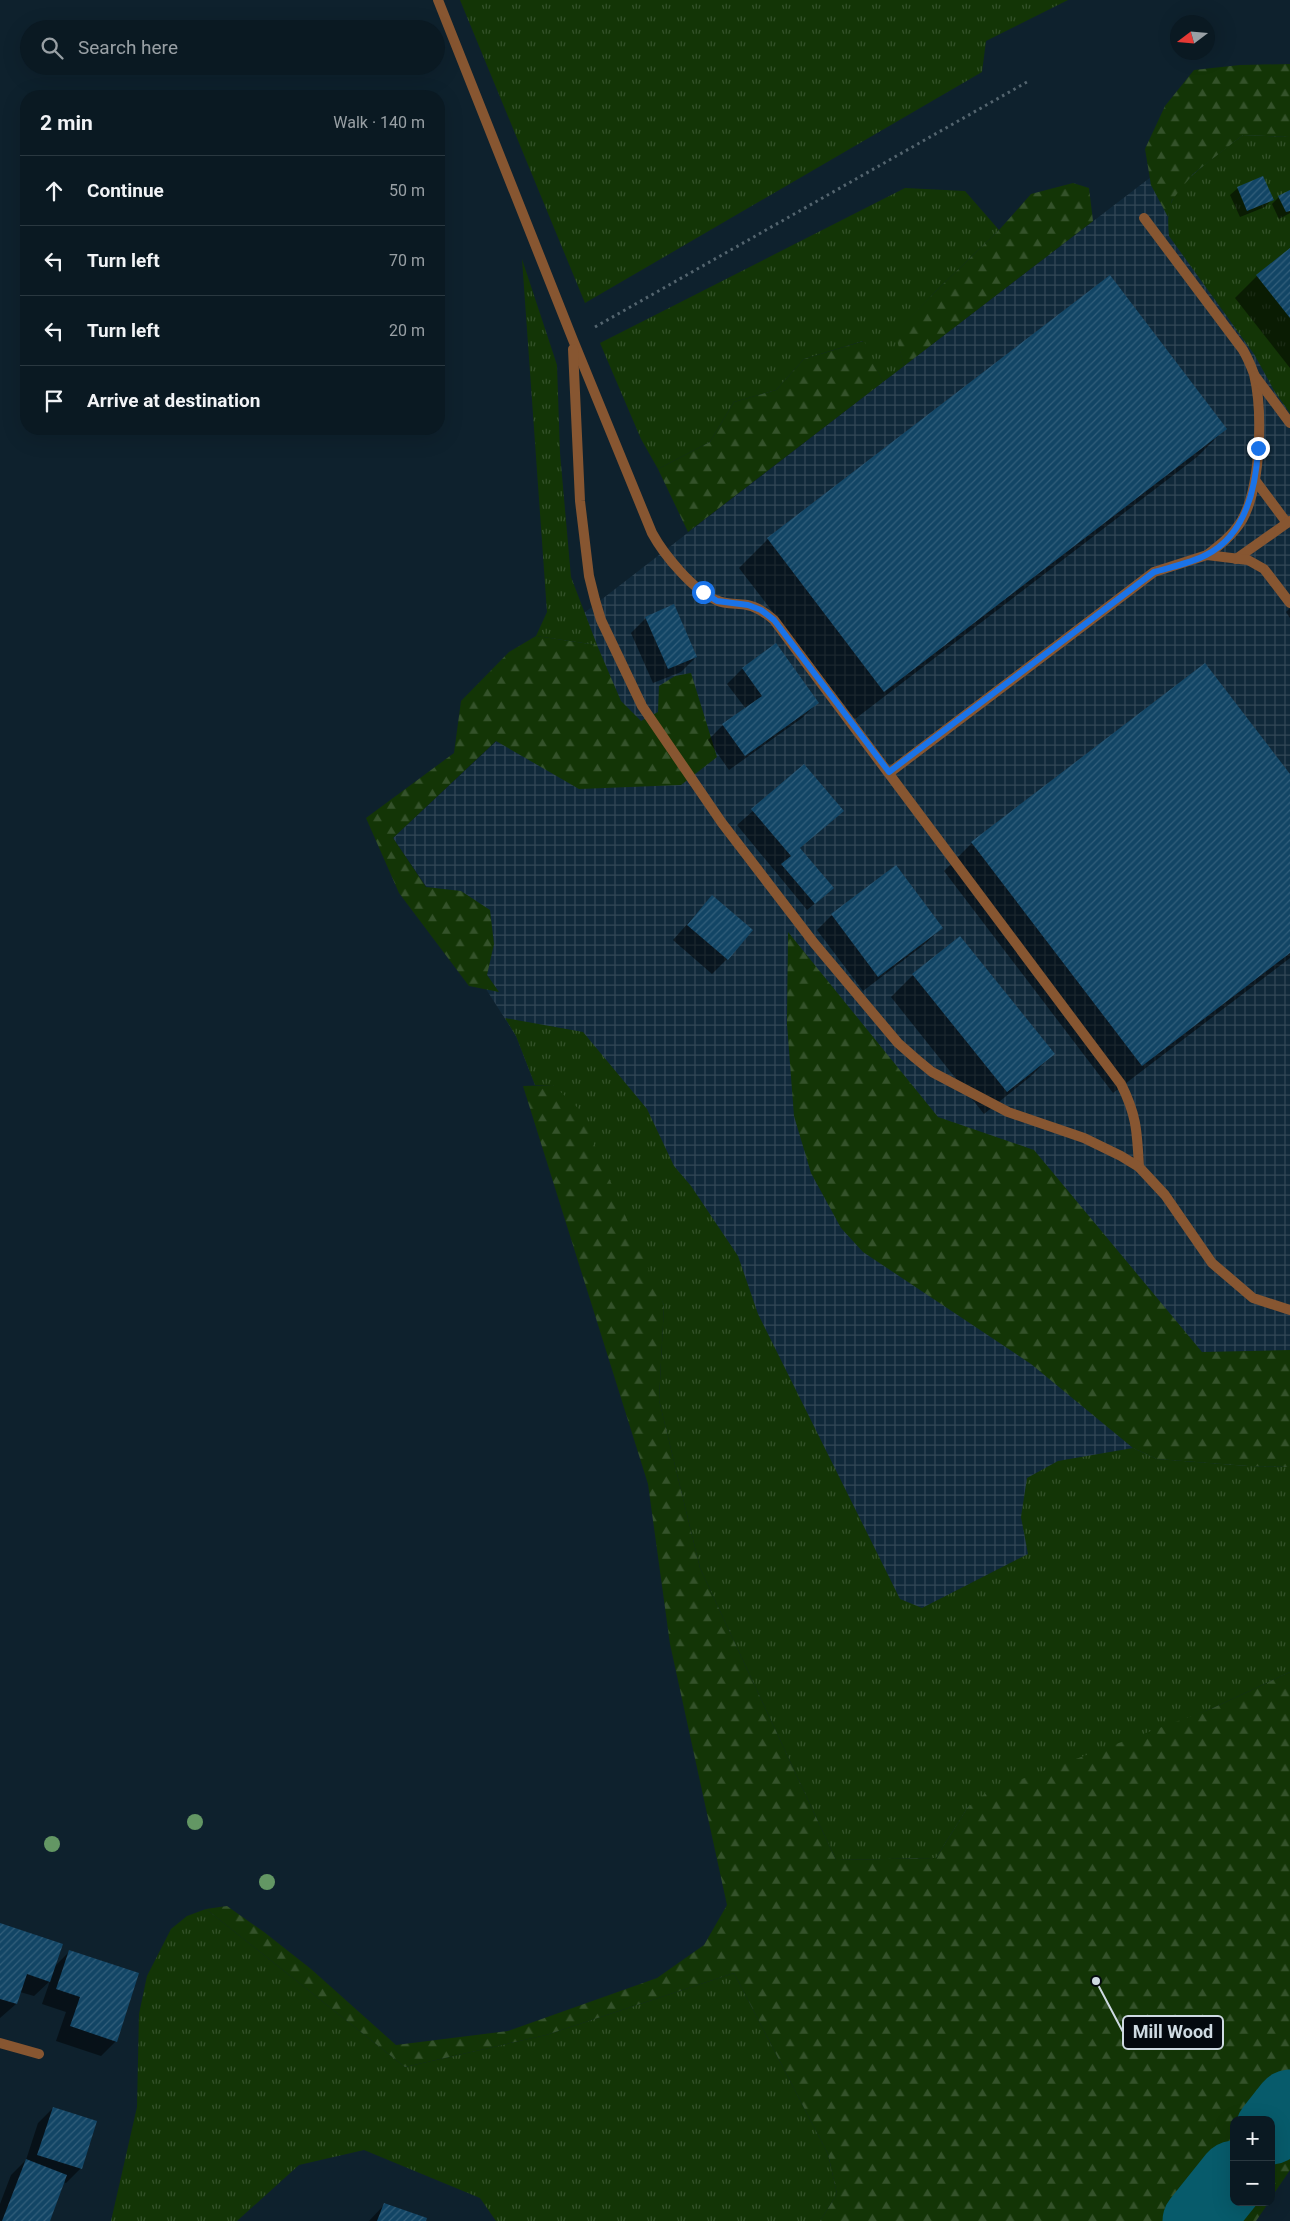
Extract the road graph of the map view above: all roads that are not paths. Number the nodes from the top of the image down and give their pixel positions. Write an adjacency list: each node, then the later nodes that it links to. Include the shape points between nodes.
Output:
1 (438, 0): 3 (street)
2 (1144, 218): 4 (street, via 1243,350)
3 (572, 340): 11 (street, via 660,548 703,592 717,601 748,605 774,620); 12 (street, via 580,501 589,576 601,620 653,724 722,823 814,943 898,1043 932,1072 1008,1112 1084,1138)
4 (1254, 374): 5 (street); 6 (street, via 1258,423)
5 (1290, 423)
6 (1255, 480): 7 (street); 8 (street, via 1241,521 1226,540)
7 (1288, 522): 9 (street)
8 (1207, 555): 9 (street); 11 (street, via 1154,572)
9 (1236, 559): 10 (street, via 1248,560 1264,569)
10 (1290, 603)
11 (889, 772): 12 (street, via 1121,1084 1132,1105 1137,1127)
12 (1139, 1167): 13 (street, via 1165,1196 1212,1263 1253,1298)
13 (1290, 1310)
14 (0, 2043): 15 (street)
15 (39, 2054)

